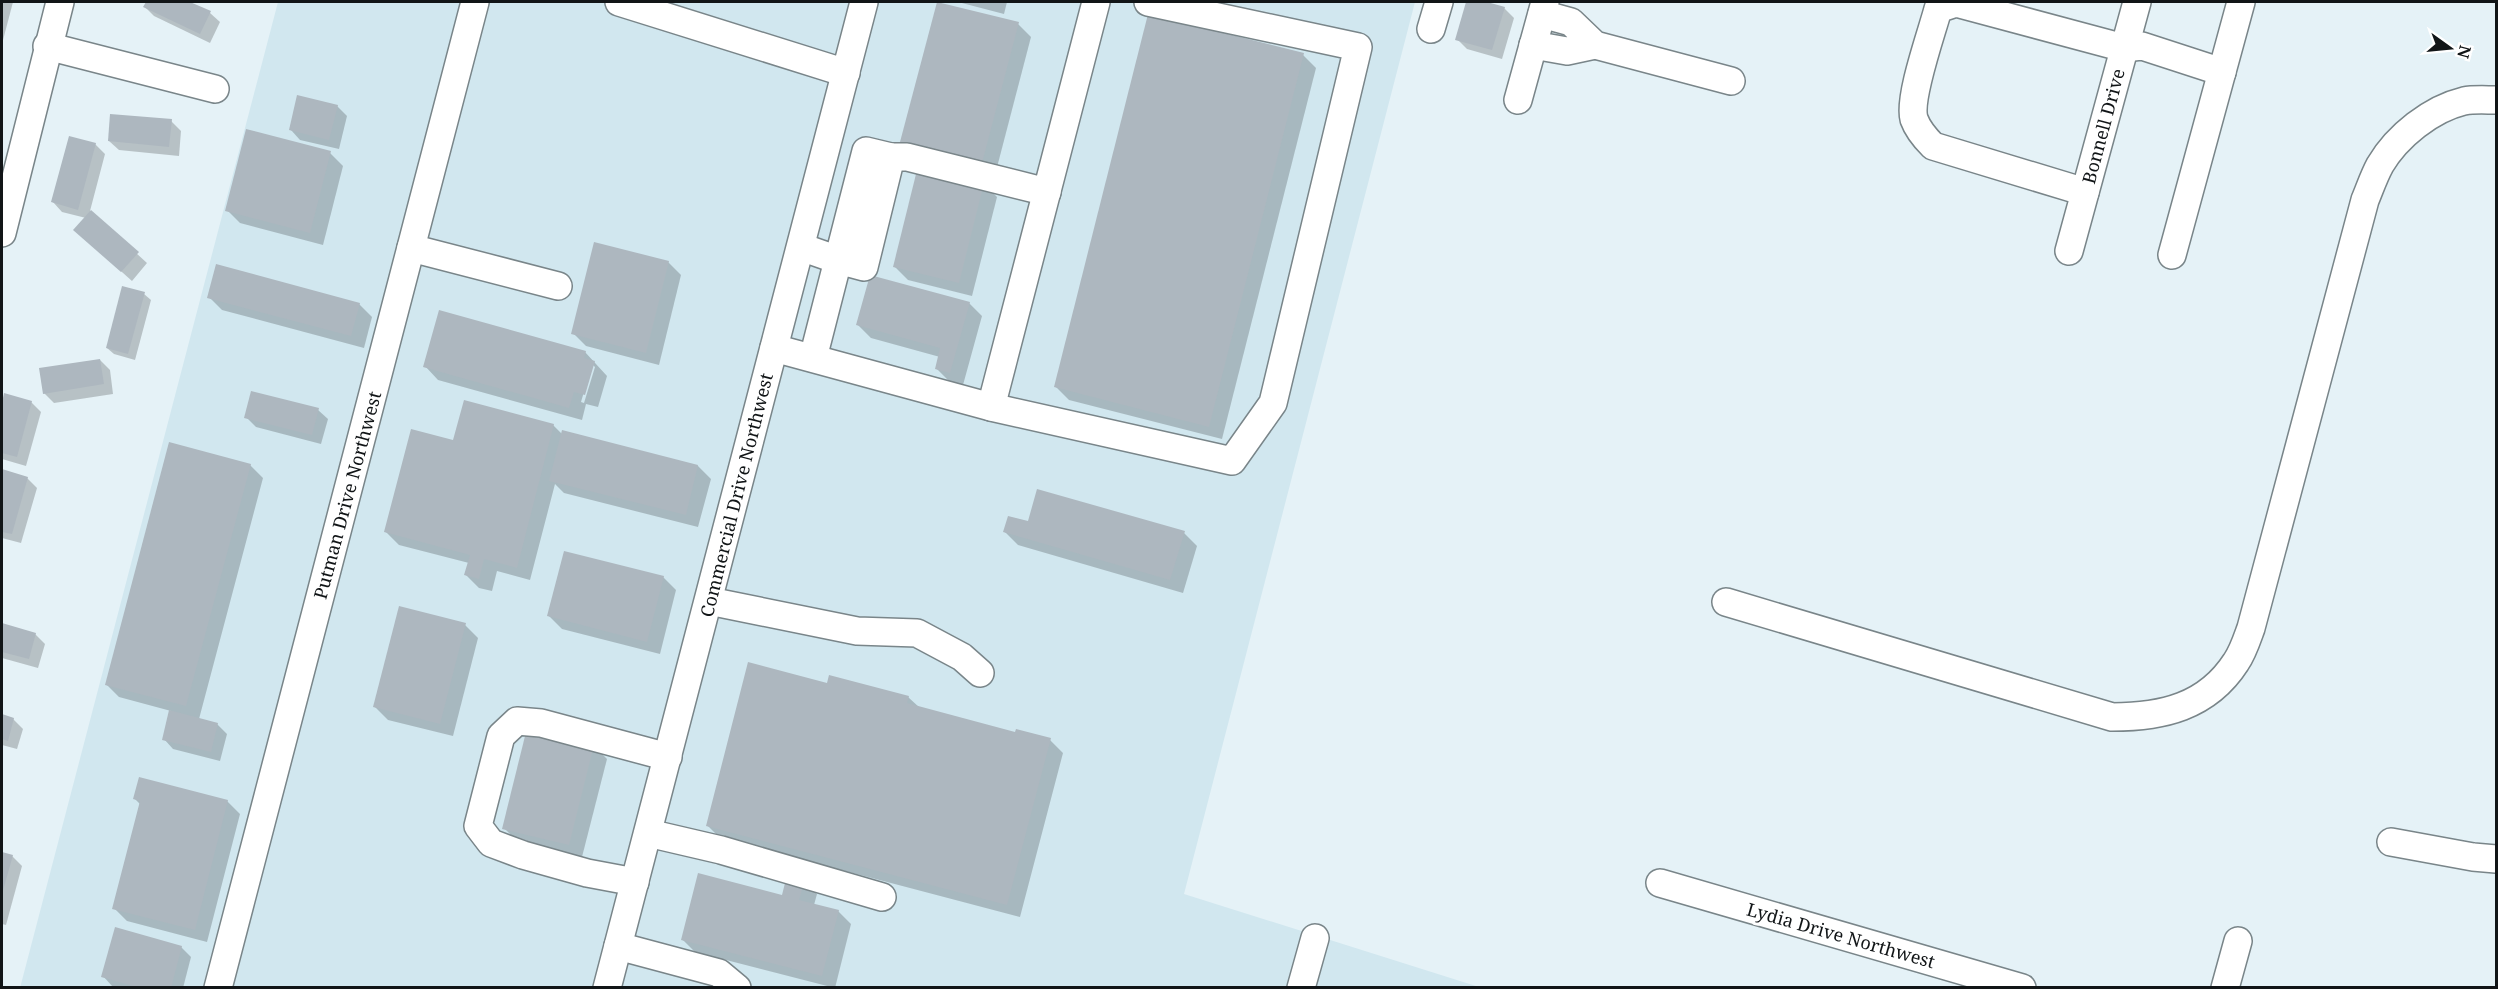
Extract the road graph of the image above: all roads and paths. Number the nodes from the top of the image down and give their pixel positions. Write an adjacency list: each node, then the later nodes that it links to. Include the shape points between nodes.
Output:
1 (60, 2): 14 (street)
2 (475, 2): 29 (street, Putman Drive Northwest)
3 (619, 2): 17 (street)
4 (864, 2): 17 (street, Commercial Drive Northwest)
5 (1096, 2): 24 (street)
6 (1148, 2): 38 (street, via 1358,47 1273,403 1232,461)
7 (1439, 2): 11 (street)
8 (2137, 2): 15 (street, Bonnell Drive)
9 (2241, 2): 16 (street)
10 (1543, 8): 12 (street); 13 (street, via 1571,22)
11 (1431, 29)
12 (1533, 45): 13 (street, via 1567,51); 20 (street)
13 (1595, 45): 18 (street)
14 (47, 46): 19 (street); 26 (street)
15 (2124, 48): 16 (street, via 2142,46); 25 (street, Bonnell Drive); 25 (street, via 1956,3 1938,9 1935,20 1914,101 1914,117 1921,134 1932,146)
16 (2222, 72): 31 (street)
17 (846, 73): 22 (street, Commercial Drive Northwest)
18 (1731, 81)
19 (215, 89)
20 (1518, 100)
21 (2496, 100): 40 (street, via 2464,101 2444,109 2397,142 2380,165 2365,200 2251,628 2237,661 2219,683 2197,699 2174,711 2112,717)
22 (828, 141): 23 (street); 28 (street, Commercial Drive Northwest)
23 (878, 154): 24 (street, via 907,157); 32 (street)
24 (1047, 192): 38 (street)
25 (2085, 192): 30 (street, Bonnell Drive)
26 (5, 204): 27 (street)
27 (2, 233)
28 (801, 247): 32 (street); 34 (street, Commercial Drive Northwest)
29 (411, 248): 33 (street); 52 (street, Putman Drive Northwest)
30 (2069, 251)
31 (2172, 255)
32 (838, 261): 35 (street)
33 (558, 286)
34 (785, 307): 35 (street); 36 (street, Commercial Drive Northwest)
35 (823, 319): 37 (street)
36 (774, 348): 37 (street); 39 (street, Commercial Drive Northwest)
37 (813, 358): 38 (street)
38 (992, 406)
39 (709, 601): 41 (street, via 857,631 917,633 962,657); 42 (street, Commercial Drive Northwest)
40 (1726, 602)
41 (980, 674)
42 (668, 757): 43 (street, Commercial Drive Northwest); 46 (street, via 541,723 517,722 501,736 478,826 491,843 586,873)
43 (648, 833): 46 (street, Commercial Drive Northwest); 48 (street)
44 (2391, 842): 45 (street)
45 (2496, 859)
46 (635, 882): 51 (street, Commercial Drive Northwest)
47 (1660, 883): 56 (street, Lydia Drive Northwest)
48 (882, 897)
49 (1315, 938): 55 (street)
50 (2238, 941): 57 (street)
51 (618, 946): 53 (street, Commercial Drive Northwest); 54 (street, via 719,973)
52 (218, 987)
53 (607, 987)
54 (737, 987)
55 (1301, 987)
56 (2022, 987)
57 (2225, 987)

